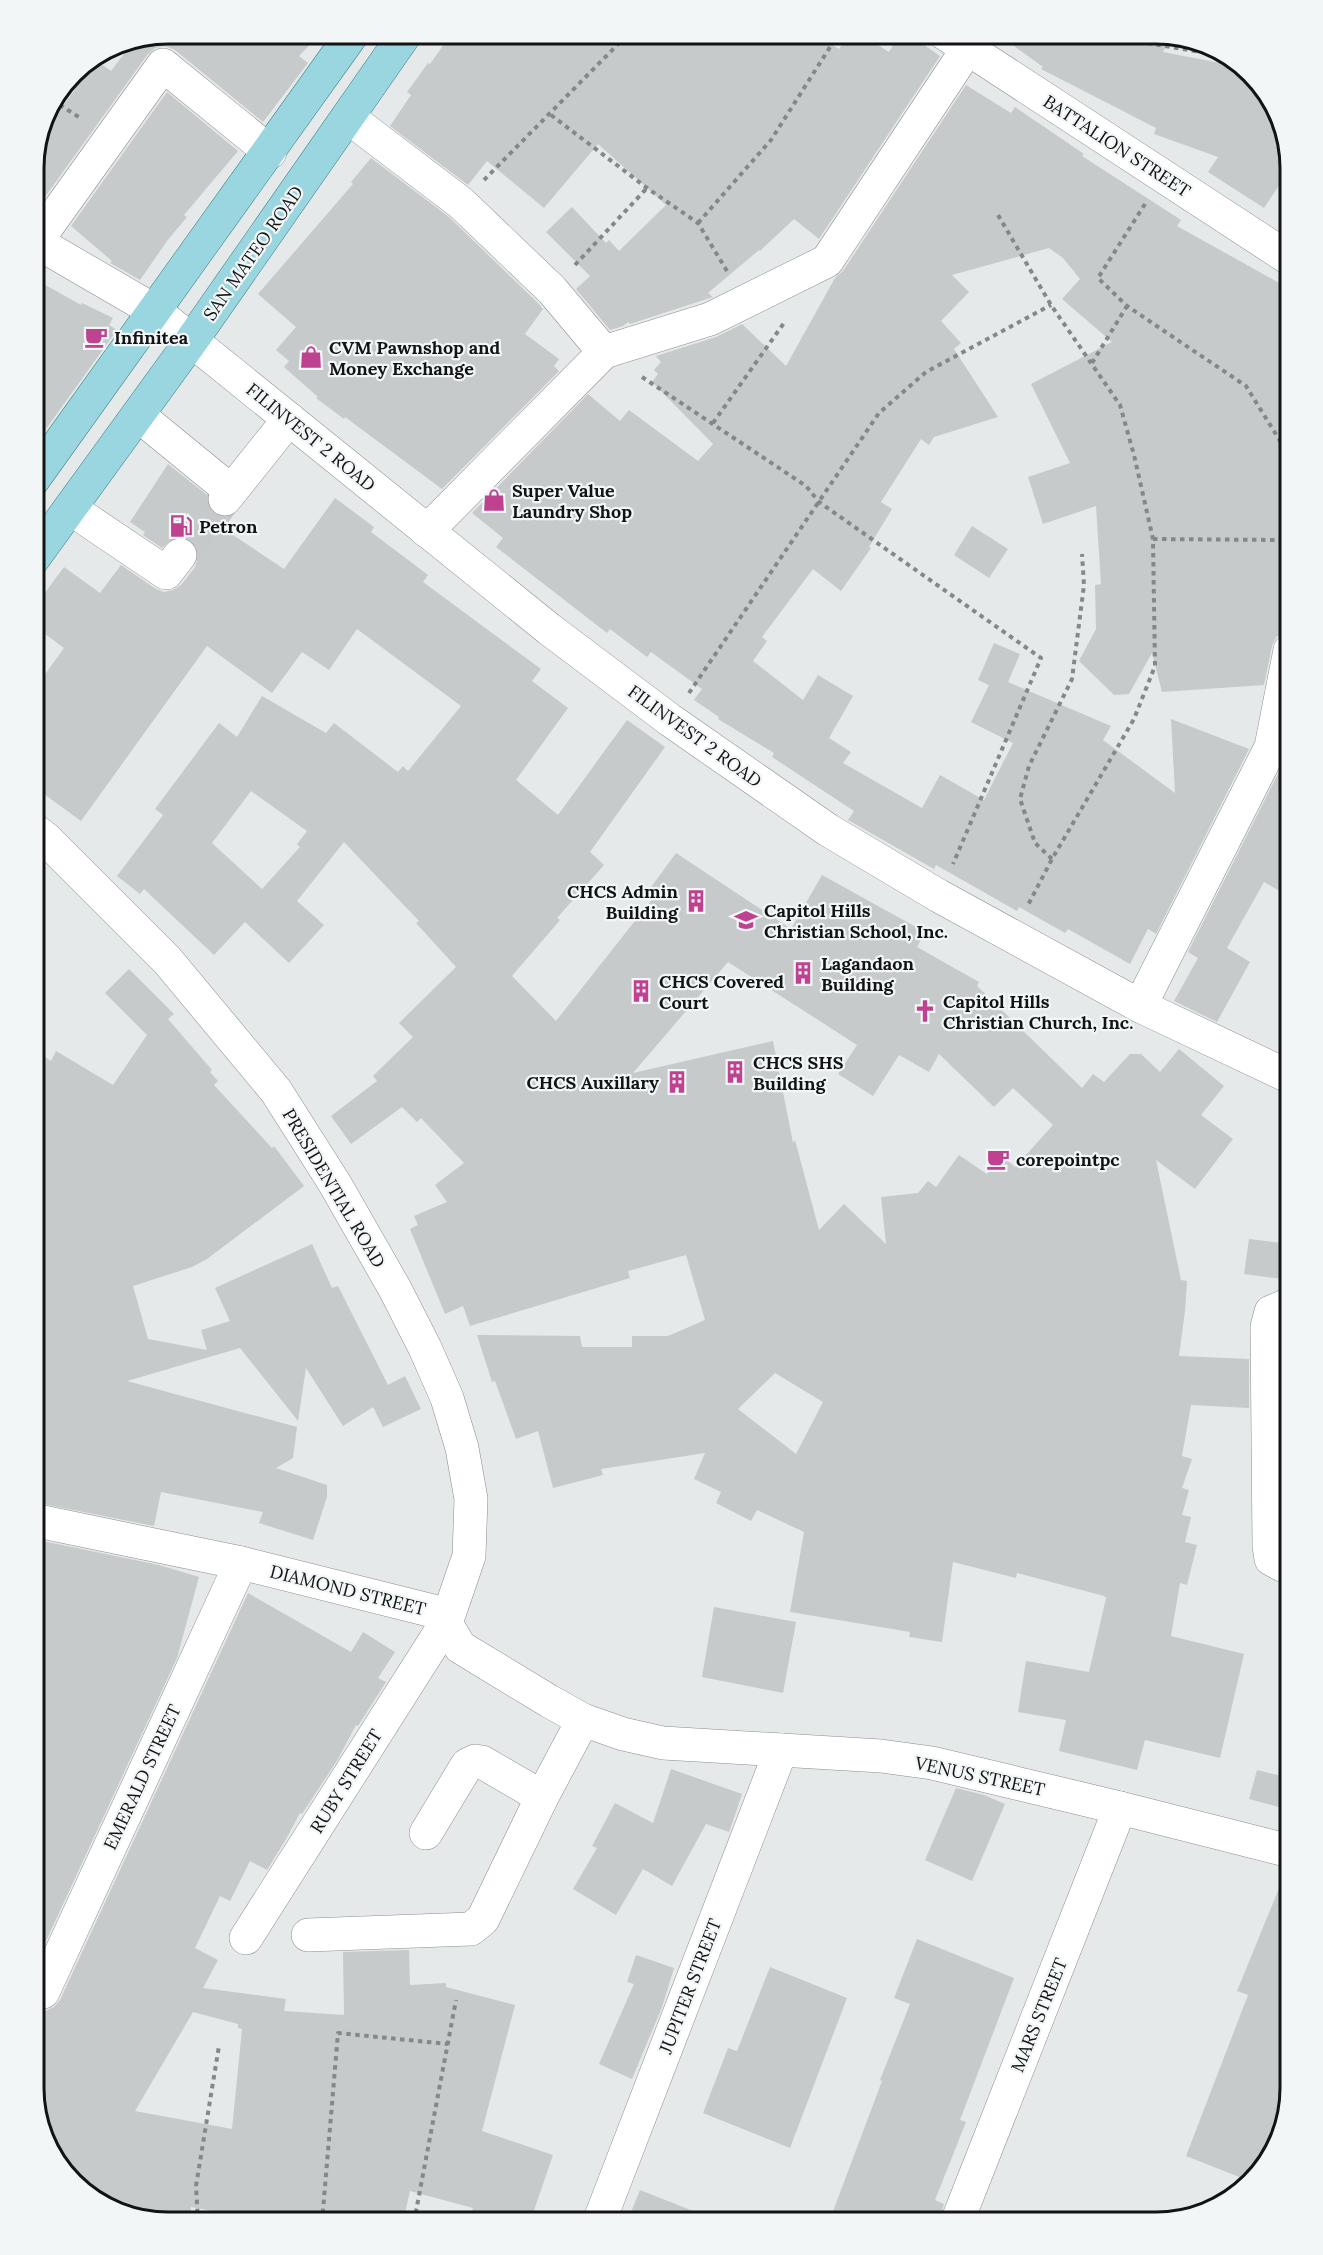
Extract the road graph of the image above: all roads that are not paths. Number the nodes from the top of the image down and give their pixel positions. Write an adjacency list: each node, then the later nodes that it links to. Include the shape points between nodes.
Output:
1 (345, 44): 6 (main road)
2 (398, 44): 5 (main road, SAN MATEO ROAD)
3 (954, 44): 12 (street, via 827,261 710,319)
4 (961, 44): 9 (street, BATTALION STREET)
5 (348, 117): 11 (main road, SAN MATEO ROAD); 12 (street, via 461,203 552,290)
6 (270, 152): 7 (street, via 163,65); 10 (main road)
7 (44, 229)
8 (44, 246): 10 (street, FILINVEST 2 ROAD)
9 (1280, 252)
10 (155, 311): 11 (street, FILINVEST 2 ROAD); 15 (main road)
11 (192, 340): 13 (main road, SAN MATEO ROAD); 14 (street, FILINVEST 2 ROAD)
12 (604, 352): 17 (street)
13 (138, 415): 14 (street, via 228,495); 16 (main road, SAN MATEO ROAD)
14 (288, 419): 17 (street, FILINVEST 2 ROAD)
15 (44, 465)
16 (70, 509): 18 (main road, SAN MATEO ROAD); 19 (street, via 166,573)
17 (427, 531): 22 (street, FILINVEST 2 ROAD, via 670,720 828,830)
18 (44, 544)
19 (180, 555)
20 (1280, 698): 22 (street, via 1270,747)
21 (44, 837): 28 (street, PRESIDENTIAL ROAD, via 167,960 276,1091 335,1184 405,1309 447,1398 462,1448 471,1499 470,1556)
22 (1140, 1006): 23 (street, FILINVEST 2 ROAD)
23 (1280, 1072)
24 (1280, 1308): 27 (street, via 1271,1312 1267,1327 1269,1546 1271,1559)
25 (44, 1522): 26 (street, DIAMOND STREET)
26 (241, 1563): 28 (street, DIAMOND STREET, via 433,1611); 38 (street, EMERALD STREET)
27 (1280, 1564)
28 (447, 1623): 29 (street, DIAMOND STREET, via 460,1647); 37 (street, RUBY STREET)
29 (584, 1720): 30 (street, DIAMOND STREET); 32 (street)
30 (663, 1743): 31 (street, VENUS STREET)
31 (781, 1750): 33 (street, VENUS STREET, via 932,1763); 39 (street, JUPITER STREET)
32 (542, 1797): 34 (street, via 475,1761 467,1766); 36 (street, via 483,1919 471,1929)
33 (1120, 1808): 35 (street, VENUS STREET); 40 (street, MARS STREET)
34 (426, 1833)
35 (1280, 1848)
36 (308, 1935)
37 (246, 1938)
38 (44, 1990)
39 (602, 2211)
40 (961, 2212)

